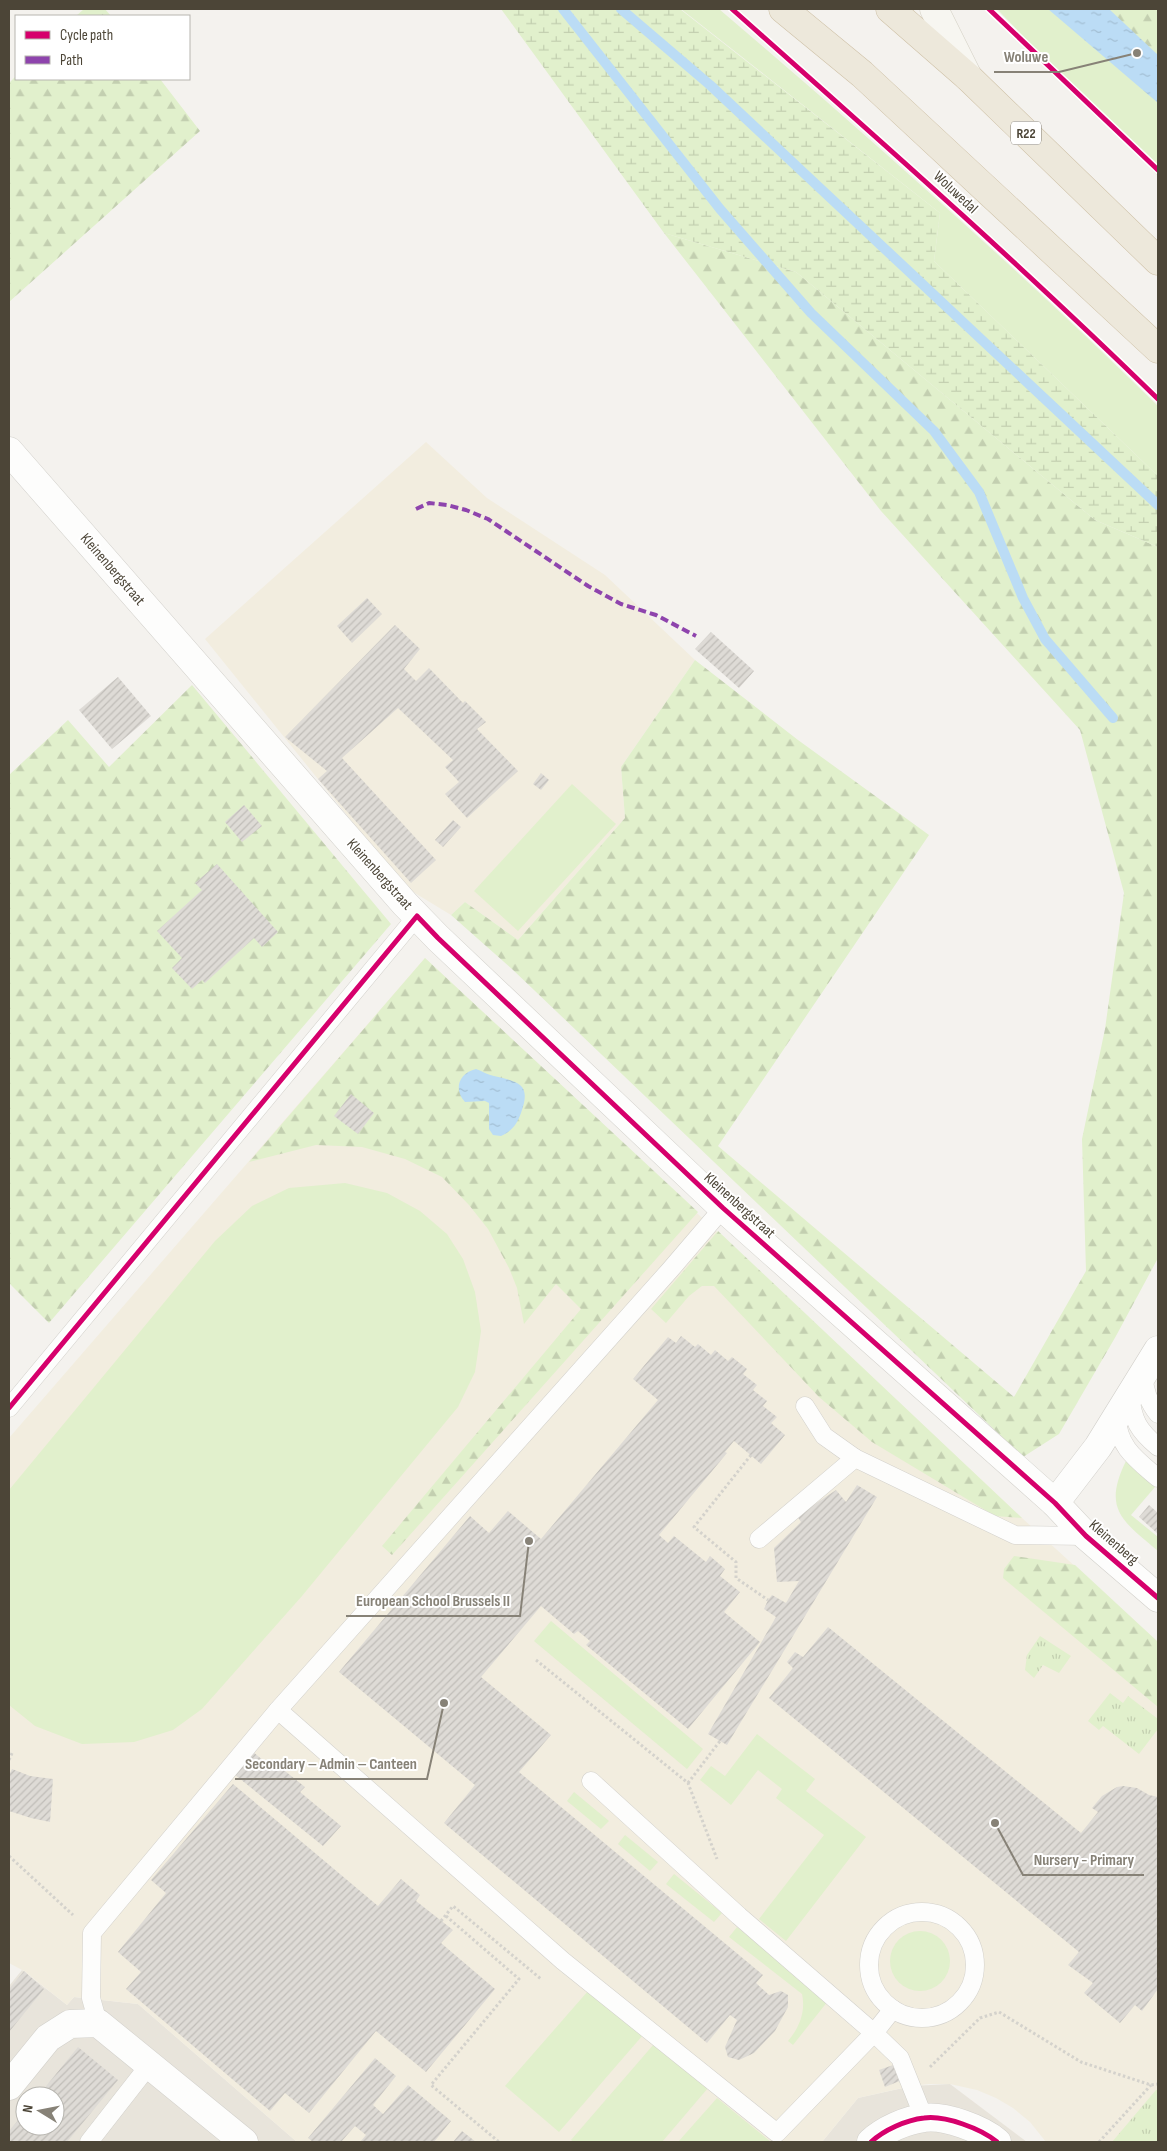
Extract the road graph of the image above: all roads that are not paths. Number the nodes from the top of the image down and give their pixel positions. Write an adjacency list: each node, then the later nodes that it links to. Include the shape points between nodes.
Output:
1 (783, 9): 6 (highway, Woluwedal, via 862,74)
2 (890, 9): 4 (highway, R22)
3 (934, 9): 4 (main road)
4 (968, 77): 5 (highway, R22)
5 (1158, 261)
6 (1158, 349)
7 (9, 451): 8 (street, Kleinenbergstraat)
8 (417, 916): 9 (street, Kleinenbergstraat); 13 (lane)
9 (723, 1208): 18 (street, Kleinenbergstraat); 22 (lane)
10 (1158, 1350): 11 (street)
11 (1130, 1395): 14 (lane, via 1144,1384 1149,1402); 15 (lane, via 1136,1424); 17 (lane, via 1119,1432 1126,1450); 18 (street, via 1098,1448)
12 (805, 1406): 16 (lane, via 824,1436)
13 (9, 1408)
14 (1158, 1414)
15 (1158, 1447)
16 (855, 1458): 19 (lane, via 1015,1535); 20 (lane)
17 (1158, 1478)
18 (1055, 1503): 19 (street, Kleinenberg)
19 (1086, 1536): 21 (street, Kleinenberg)
20 (759, 1539)
21 (1158, 1598)
22 (278, 1710): 25 (lane, via 92,1933 91,1998); 26 (lane, via 563,1961 777,2133)
23 (591, 1781): 26 (lane)
24 (892, 2009): 24 (lane, via 880,1997 872,1981 873,1946 882,1931 911,1913 928,1912 945,1917 969,1940 975,1957 969,1991 958,2005 943,2014 926,2018 908,2016); 26 (lane)
25 (98, 2023): 27 (street); 28 (street, via 70,2024 48,2038)
26 (874, 2033): 29 (lane, via 900,2058)
27 (150, 2064): 30 (lane); 31 (street)
28 (9, 2086)
29 (924, 2118): 32 (street, via 900,2124); 33 (street, via 958,2122)
30 (89, 2142)
31 (244, 2142)
32 (871, 2142)
33 (997, 2142)

